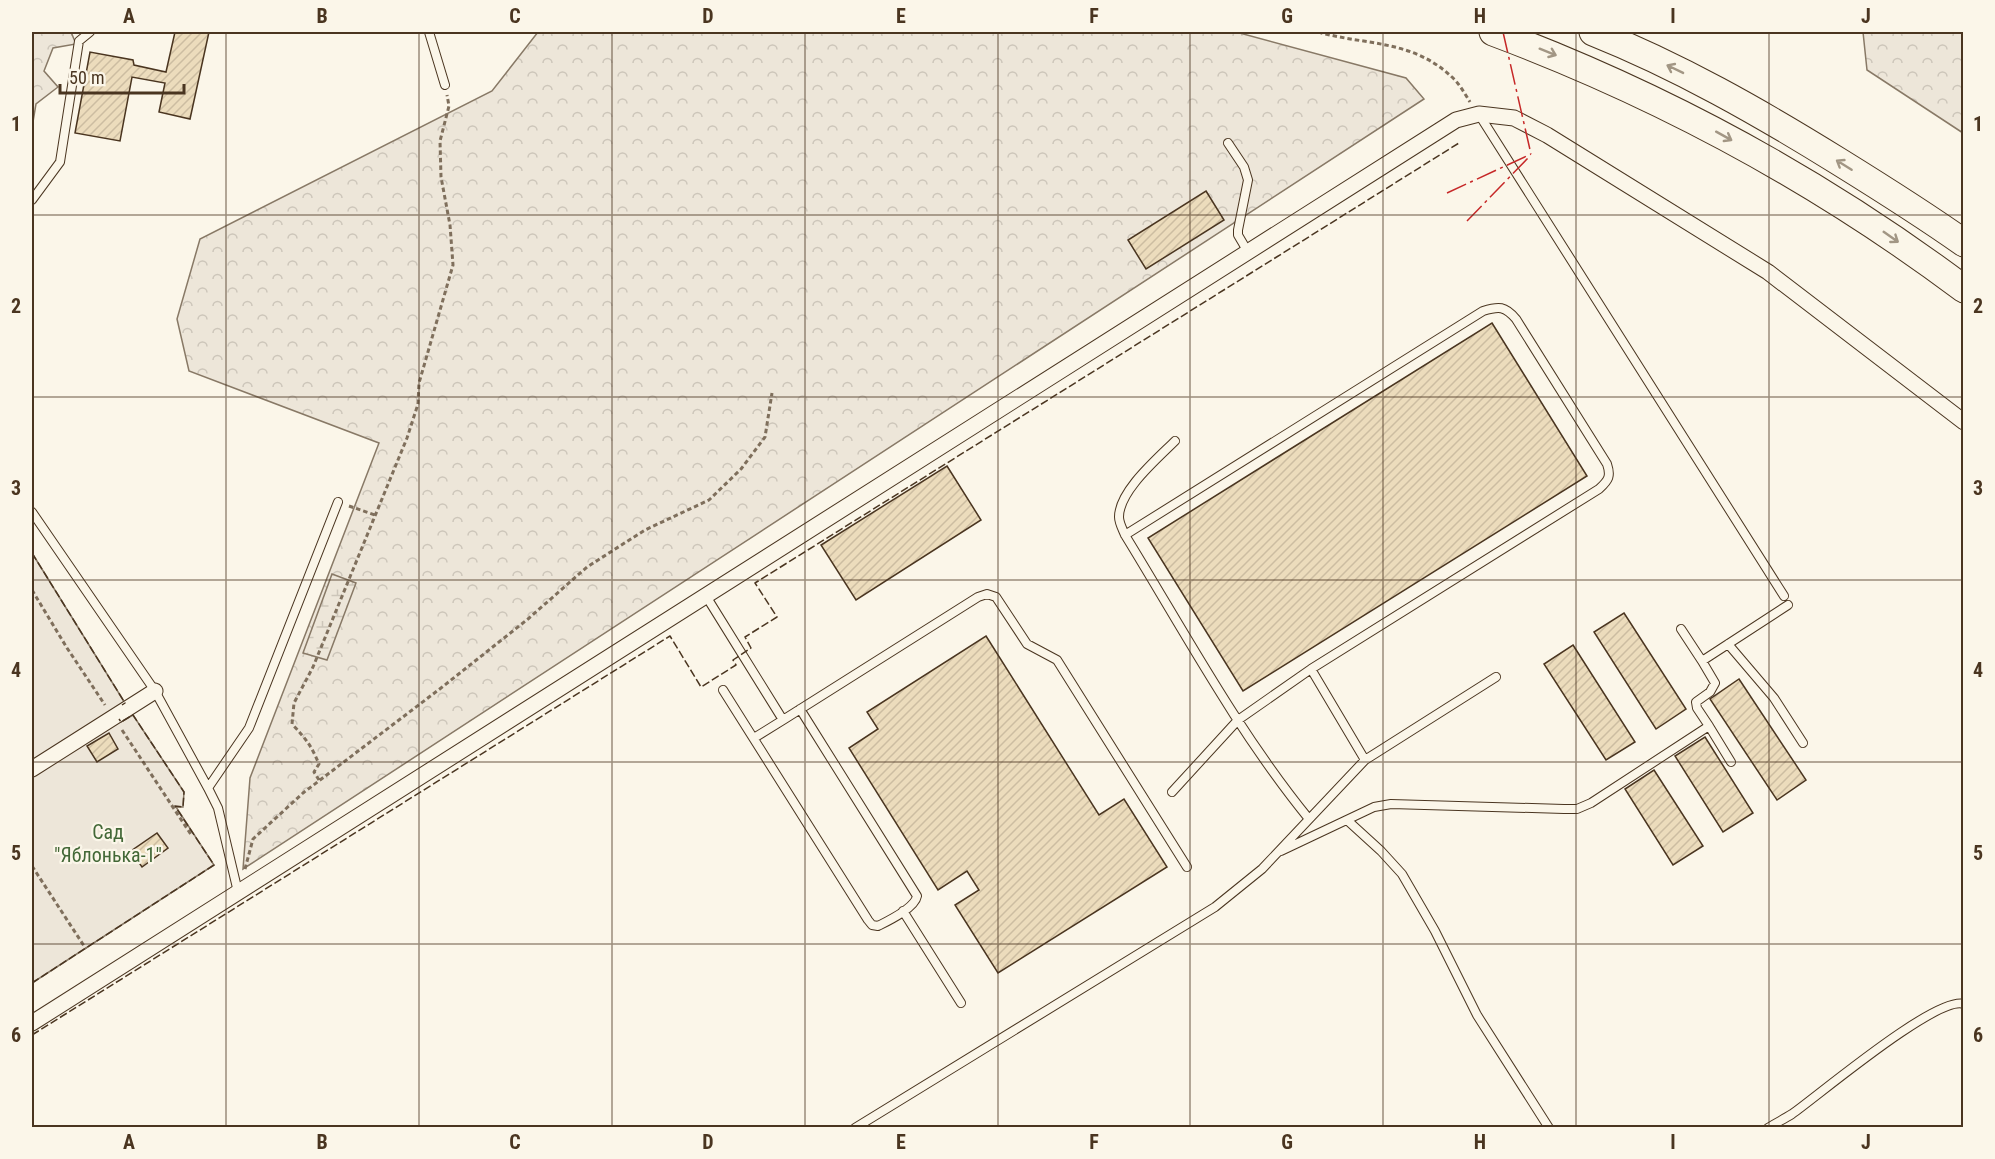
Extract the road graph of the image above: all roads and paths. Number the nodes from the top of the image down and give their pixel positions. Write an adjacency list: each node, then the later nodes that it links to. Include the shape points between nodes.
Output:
1 (90, 32): 9 (lane, via 79,41 60,162)
2 (429, 32): 6 (lane)
3 (1318, 32): 7 (path, via 1413,51 1456,81)
4 (1493, 32): 12 (highway, one-way to 12, via 1587,68 1727,137 1886,233)
5 (1593, 32): 10 (highway, one-way to 5, via 1797,135 1696,80)
6 (445, 85): 18 (path, via 449,106 440,141 441,177 453,265 419,383 418,404)
7 (1479, 114): 11 (street, via 1456,120); 14 (street, via 1514,118 1547,135 1768,272); 21 (lane)
8 (1228, 143): 11 (lane, via 1248,180 1238,235)
9 (32, 200)
10 (1964, 243)
11 (1248, 252): 20 (street)
12 (1964, 289)
13 (772, 393): 39 (path, via 765,437 741,469 709,500 645,530 588,567 502,640)
14 (1964, 422)
15 (1175, 441): 19 (lane, via 1120,504 1118,520)
16 (338, 502): 18 (path); 40 (lane, via 249,728)
17 (32, 512): 29 (lane)
18 (375, 515): 39 (path, via 313,667 294,703 292,724 314,752 319,764 314,772)
19 (1125, 535): 26 (lane, via 1483,311 1496,307 1508,310 1607,464 1608,481); 32 (lane)
20 (705, 596): 31 (lane); 48 (street)
21 (1784, 596)
22 (1788, 605): 24 (lane)
23 (1681, 629): 25 (lane)
24 (1728, 644): 25 (lane); 35 (lane, via 1774,698)
25 (1702, 661): 33 (lane, via 1715,683 1696,702)
26 (1311, 669): 32 (lane); 36 (lane)
27 (1496, 677): 36 (lane)
28 (723, 690): 34 (lane)
29 (155, 691): 38 (street); 40 (lane)
30 (800, 709): 31 (lane); 47 (lane, via 978,597 996,597 1027,644 1057,660); 49 (lane, via 915,891 916,902)
31 (783, 720): 34 (lane)
32 (1238, 720): 41 (lane); 42 (lane)
33 (1709, 726): 37 (lane); 43 (lane, via 1577,809 1391,804)
34 (754, 738): 49 (lane, via 872,925 878,926)
35 (1803, 743)
36 (1365, 760): 42 (lane)
37 (1731, 762)
38 (32, 769)
39 (319, 780): 44 (path)
40 (208, 788): 48 (lane, via 218,808)
41 (1172, 792)
42 (1309, 819): 45 (lane)
43 (1347, 820): 45 (lane); 55 (lane, via 1402,874 1477,1015)
44 (253, 839)
45 (1277, 853): 54 (lane, via 1215,907)
46 (32, 866): 50 (path)
47 (1187, 867)
48 (238, 892): 53 (street)
49 (903, 911): 51 (lane)
50 (86, 949)
51 (961, 1003)
52 (1964, 1004): 56 (lane, via 1941,1008 1885,1043 1791,1115)
53 (32, 1023)
54 (855, 1128)
55 (1549, 1128)
56 (1768, 1128)

